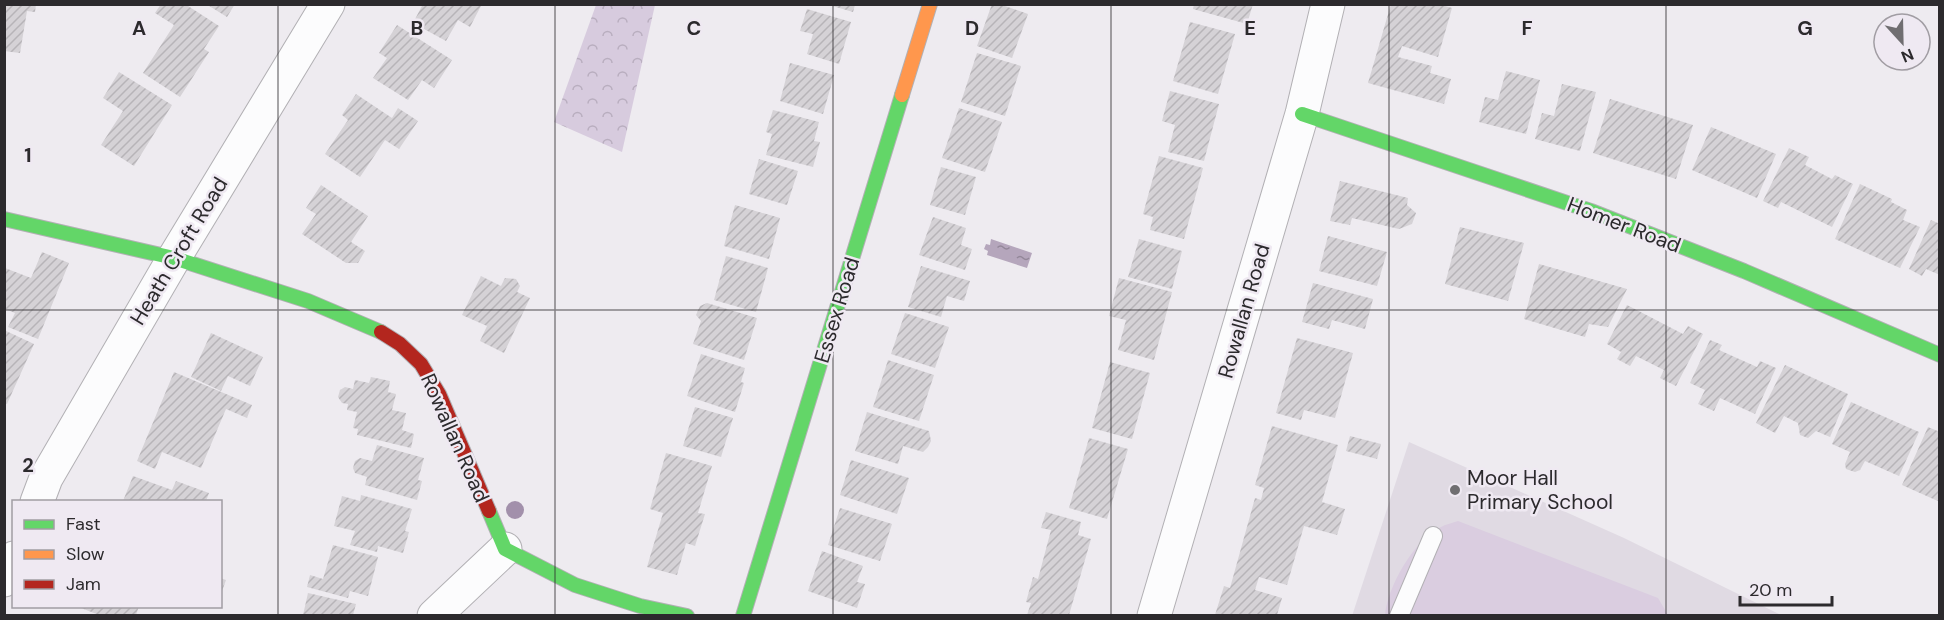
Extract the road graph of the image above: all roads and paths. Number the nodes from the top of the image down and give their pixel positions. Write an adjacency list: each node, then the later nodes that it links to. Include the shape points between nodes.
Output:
1 (328, 4): 6 (street, Heath Croft Road)
2 (930, 4): 15 (street, Essex Road)
3 (1328, 4): 4 (street, Rowallan Road)
4 (1302, 114): 7 (street, Homer Road, via 1591,212 1744,271); 16 (street, Rowallan Road)
5 (4, 219): 6 (street, Rowallan Road)
6 (174, 258): 8 (street, Heath Croft Road, via 46,478); 10 (street, Rowallan Road, via 308,301 374,328 400,345 421,364 440,394)
7 (1940, 355)
8 (37, 500)
9 (1433, 536): 17 (lane)
10 (505, 549): 13 (street); 14 (street, via 575,585 640,606)
11 (12, 562): 12 (street)
12 (4, 580)
13 (434, 615)
14 (687, 615)
15 (743, 615)
16 (1154, 615)
17 (1399, 615)

